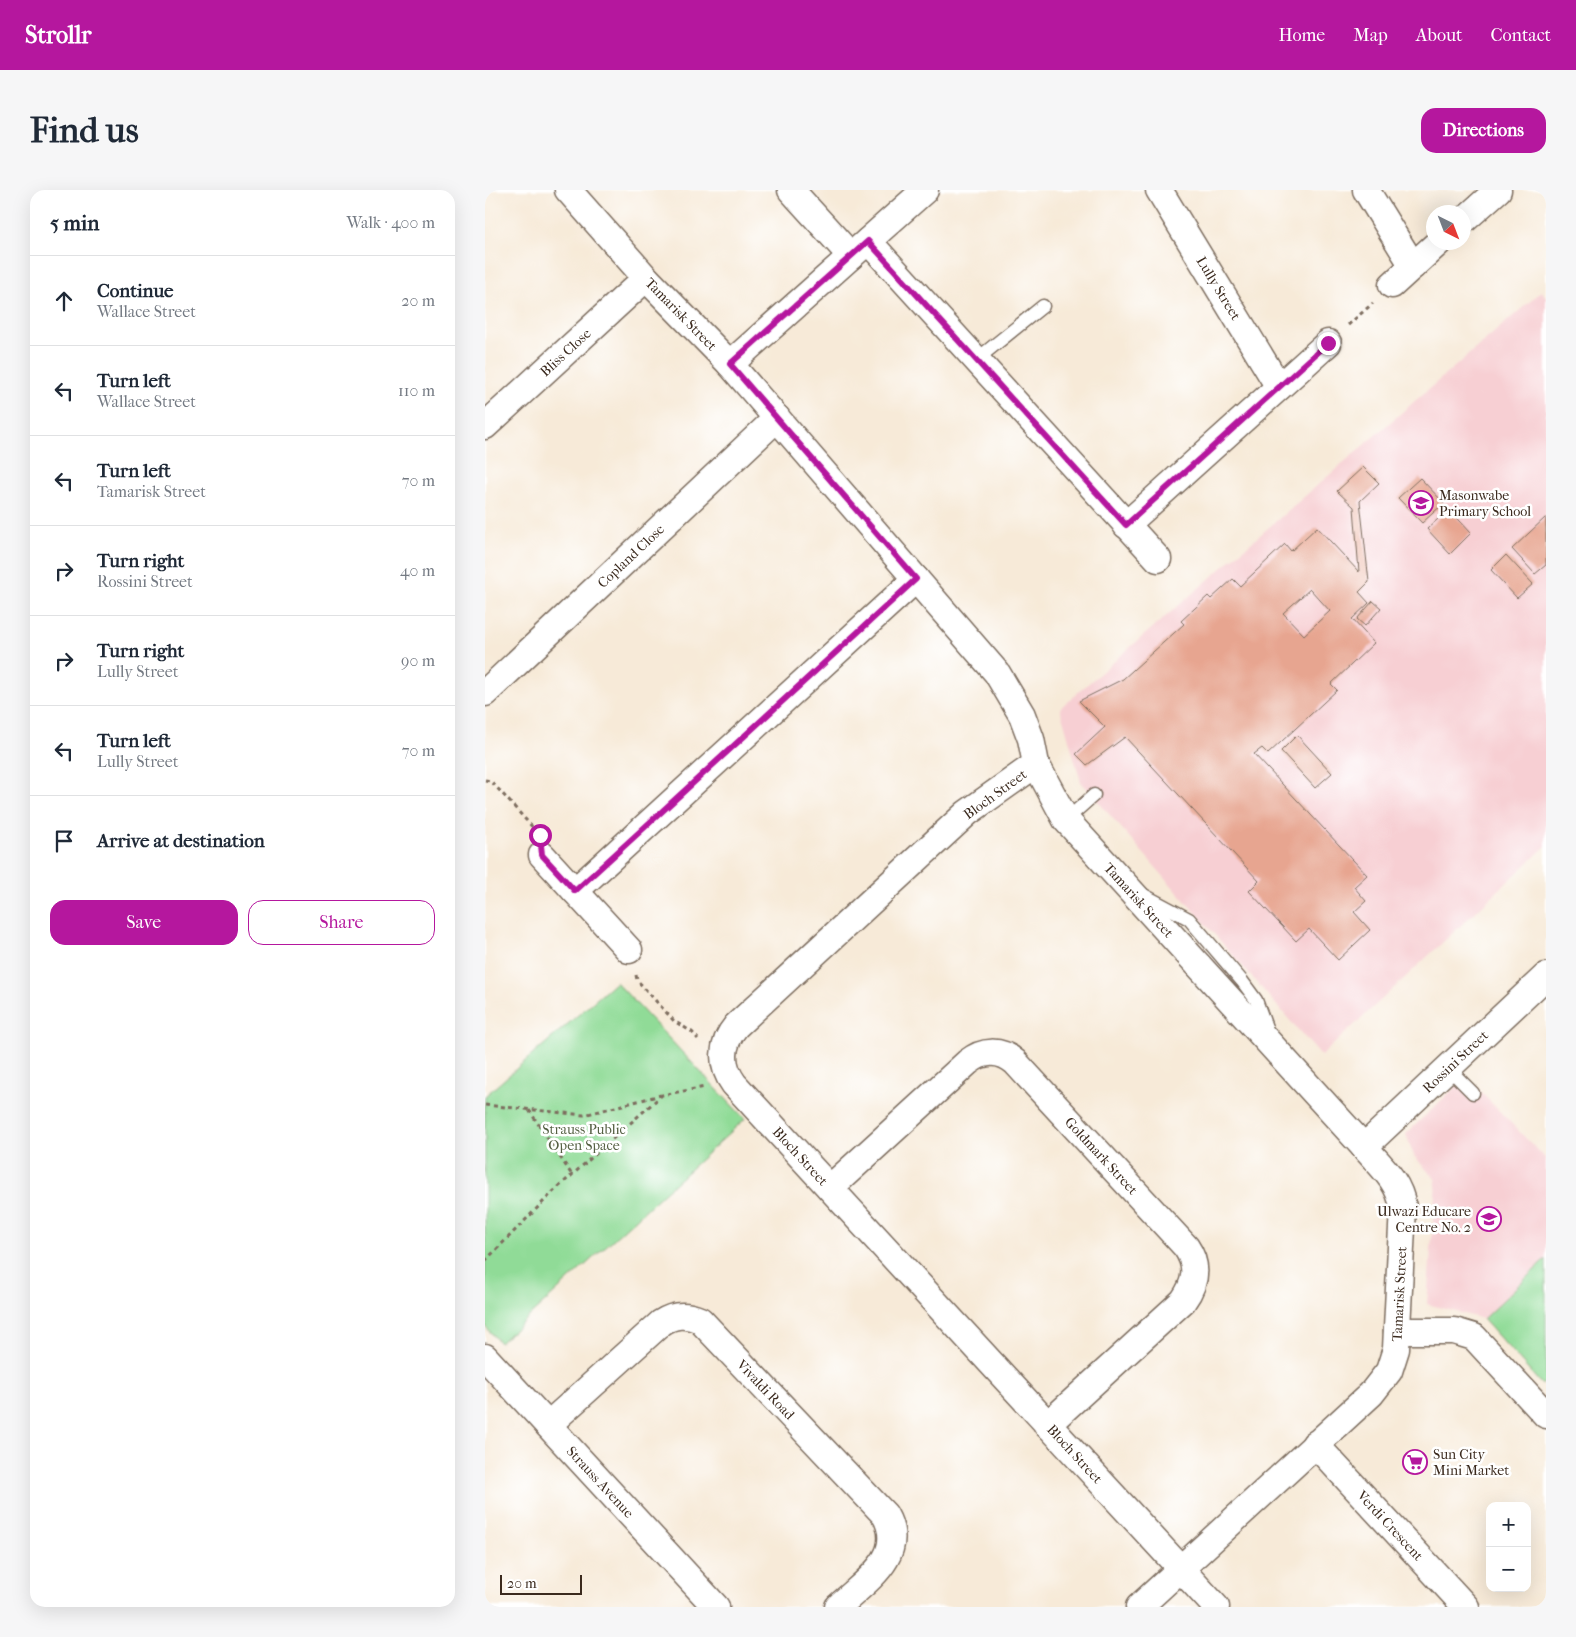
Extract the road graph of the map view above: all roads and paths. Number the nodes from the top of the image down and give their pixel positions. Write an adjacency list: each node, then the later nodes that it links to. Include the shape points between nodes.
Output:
1 (568, 190): 11 (street, Tamarisk Street)
2 (791, 190): 8 (street)
3 (925, 190): 8 (street)
4 (1159, 190): 17 (street, Lully Street)
5 (1366, 190): 10 (street)
6 (1498, 190): 7 (street)
7 (1471, 214)
8 (859, 248): 15 (street); 16 (street)
9 (1430, 250): 10 (street)
10 (1413, 266): 12 (street)
11 (646, 278): 16 (street, Tamarisk Street); 19 (street, Bliss Close)
12 (1392, 285): 14 (path)
13 (1043, 306): 15 (lane)
14 (1328, 343): 17 (street)
15 (976, 360): 20 (street)
16 (730, 364): 18 (street, Tamarisk Street)
17 (1279, 387): 20 (street)
18 (777, 418): 22 (street, Tamarisk Street); 23 (street, Copland Close)
19 (485, 426)
20 (1126, 525): 21 (street)
21 (1158, 559)
22 (916, 579): 24 (street, Tamarisk Street, via 1011,693 1031,739); 29 (street)
23 (485, 693)
24 (1036, 764): 27 (street, Tamarisk Street); 32 (street, Bloch Street, via 967,813 736,1026 730,1033)
25 (485, 780): 28 (path, via 491,781 540,835)
26 (1094, 796): 27 (lane)
27 (1067, 820): 38 (street, Tamarisk Street)
28 (542, 855): 29 (street)
29 (575, 891): 30 (street)
30 (629, 950): 32 (path, via 637,980 674,1021 692,1032)
31 (1546, 976): 33 (street, Rossini Street)
32 (726, 1063): 35 (path, via 713,1085); 40 (street, Bloch Street)
33 (1448, 1068): 34 (lane); 38 (street, Rossini Street)
34 (1473, 1093)
35 (662, 1094): 37 (path, via 584,1115); 39 (path)
36 (485, 1105): 37 (path)
37 (529, 1110): 39 (path)
38 (1365, 1147): 42 (street, Tamarisk Street, via 1394,1181 1401,1198)
39 (572, 1175): 41 (path)
40 (830, 1188): 46 (street, Bloch Street); 46 (street, Goldmark Street, via 975,1056 994,1052 1009,1056 1015,1062 1186,1247 1192,1255 1195,1274 1186,1297)
41 (485, 1260)
42 (1397, 1331): 44 (street, via 1454,1331 1474,1337); 47 (street, Tamarisk Street, via 1393,1360 1381,1383)
43 (485, 1357): 45 (street, Strauss Avenue)
44 (1546, 1415)
45 (549, 1425): 49 (street, Strauss Avenue); 50 (street, Vivaldi Road, via 661,1322 676,1316 700,1320 885,1515 889,1523 893,1541 887,1558)
46 (1047, 1425): 48 (street, Bloch Street)
47 (1315, 1444): 48 (street, Tamarisk Street); 53 (street, Verdi Crescent)
48 (1180, 1569): 51 (street, Tamarisk Street); 52 (street)
49 (716, 1607)
50 (838, 1607)
51 (1139, 1607)
52 (1216, 1607)
53 (1466, 1607)

